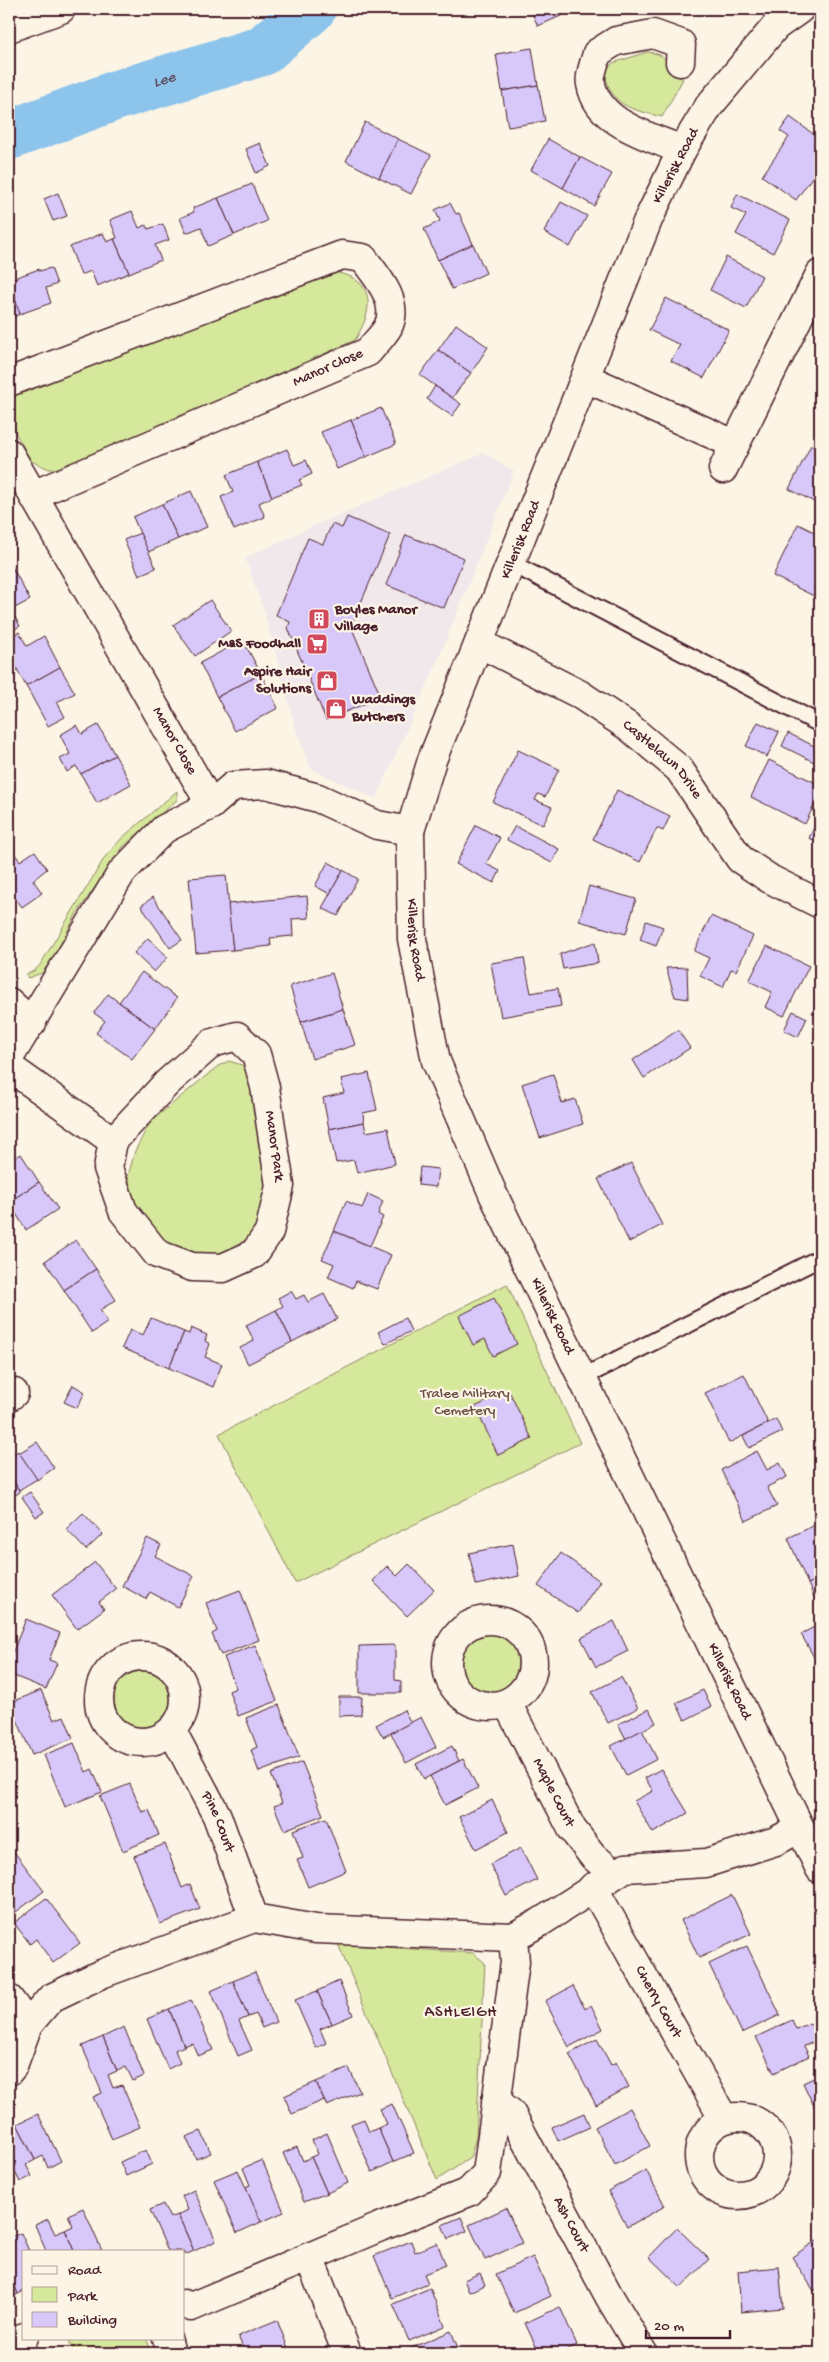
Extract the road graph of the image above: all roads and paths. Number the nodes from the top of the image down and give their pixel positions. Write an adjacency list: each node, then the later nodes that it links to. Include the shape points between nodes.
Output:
1 (61, 9): 3 (street)
2 (796, 10): 5 (street, Killerisk Road, via 776,26 709,106)
3 (9, 28)
4 (680, 62): 5 (street, via 681,44 653,34 616,41 597,54 590,82 599,106 622,124)
5 (682, 150): 7 (street, Killerisk Road, via 648,220)
6 (820, 274): 9 (street)
7 (586, 378): 9 (street); 13 (street, Killerisk Road)
8 (9, 382): 12 (street, Manor Close, via 342,255 364,258 383,285 393,309 387,328 368,352)
9 (734, 444): 11 (street)
10 (9, 453): 12 (street, Manor Close)
11 (723, 469)
12 (33, 495): 16 (street, Manor Close)
13 (511, 563): 14 (street, Killerisk Road); 15 (lane)
14 (479, 643): 17 (street, Killerisk Road, via 432,760); 18 (street, Castlelawn Drive, via 579,694 630,727 679,769 740,858 770,879)
15 (820, 724)
16 (211, 805): 17 (street, via 233,786 266,784 318,798 376,825); 20 (street, via 164,829 122,872)
17 (410, 831): 25 (street, Killerisk Road, via 412,939 436,1061 493,1194)
18 (820, 904)
19 (9, 1002): 20 (street)
20 (32, 1023): 21 (street)
21 (9, 1058)
22 (9, 1067): 23 (street)
23 (113, 1141): 23 (street, Manor Park, via 108,1168 123,1211 157,1254 192,1267 223,1268 254,1254 269,1232 280,1186 265,1087 256,1054 237,1036 212,1043 167,1083)
24 (820, 1258): 25 (lane)
25 (583, 1377): 28 (street, Killerisk Road)
26 (507, 1703): 30 (street, Maple Court, via 572,1829 593,1856)
27 (172, 1731): 31 (street, Pine Court, via 217,1816)
28 (800, 1828): 29 (street, Killerisk Road); 30 (street, via 776,1841 706,1863 625,1868)
29 (820, 1869)
30 (604, 1880): 32 (street); 37 (street, Cherry Court)
31 (254, 1918): 32 (street, via 316,1928); 34 (street, via 84,1982 51,1998)
32 (513, 1937): 36 (street, via 515,1962)
33 (9, 1999): 34 (street)
34 (28, 2025): 35 (street, via 14,2066)
35 (9, 2070)
36 (496, 2101): 38 (street, via 487,2173 469,2192); 45 (street, Ash Court, via 511,2113)
37 (724, 2119)
38 (309, 2257): 39 (street, via 191,2307); 44 (street)
39 (185, 2304)
40 (22, 2338): 42 (street)
41 (167, 2340): 43 (street)
42 (9, 2344)
43 (171, 2353)
44 (347, 2353)
45 (642, 2353)

